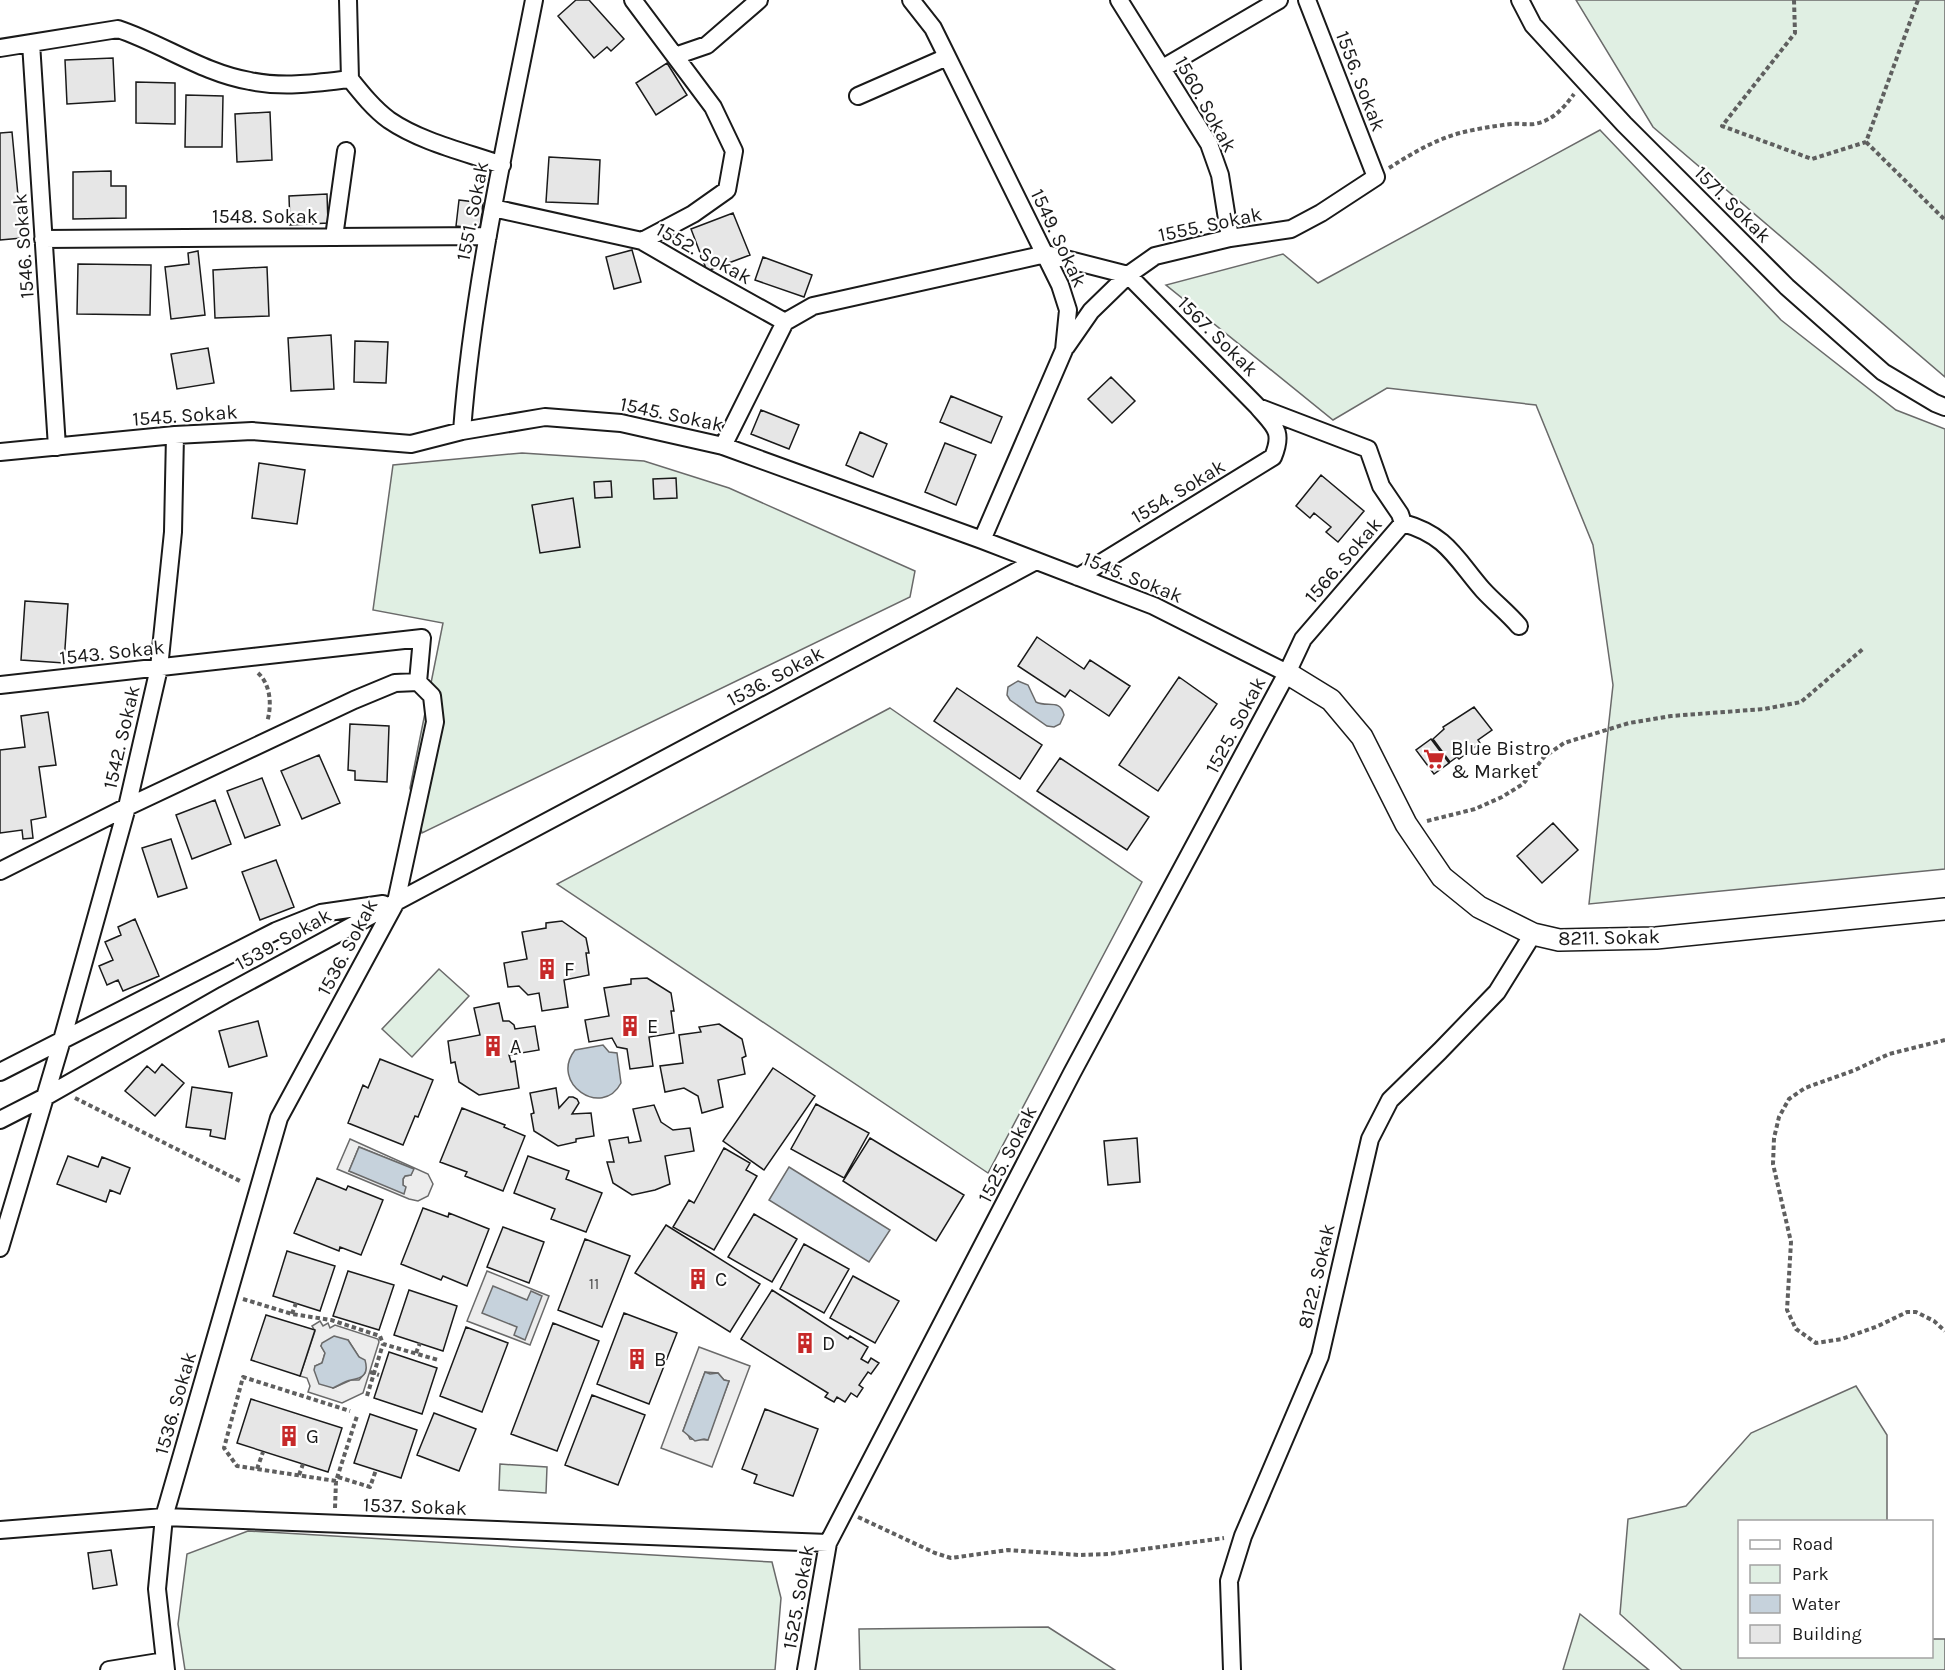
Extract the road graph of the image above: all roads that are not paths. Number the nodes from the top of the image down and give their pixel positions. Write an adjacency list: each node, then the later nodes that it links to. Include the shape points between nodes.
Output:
1 (348, 0): 15 (street)
2 (534, 0): 18 (street, 1551. Sokak)
3 (633, 0): 12 (street)
4 (759, 0): 12 (street, via 706,45)
5 (911, 0): 13 (street, 1549. Sokak, via 933,28)
6 (1119, 0): 14 (street, 1560. Sokak)
7 (1279, 0): 14 (street)
8 (1307, 0): 19 (street, 1556. Sokak)
9 (1520, 0): 31 (street, 1571. Sokak, via 1533,25 1624,124 1787,287 1883,372)
10 (31, 43): 11 (street); 15 (street, via 118,29 207,68 248,81 286,86); 24 (street, 1546. Sokak)
11 (0, 48)
12 (675, 56): 25 (street, via 714,107 734,151 727,190 693,214)
13 (947, 57): 16 (street); 26 (street, 1549. Sokak)
14 (1163, 68): 23 (street, 1560. Sokak, via 1209,144 1221,174)
15 (351, 80): 18 (street, via 389,120 419,136)
16 (858, 96)
17 (346, 151): 22 (street)
18 (502, 165): 20 (street, 1551. Sokak)
19 (1376, 177): 23 (street, 1555. Sokak, via 1291,229)
20 (493, 208): 21 (street, 1551. Sokak); 25 (street, 1552. Sokak)
21 (488, 236): 22 (street, 1548. Sokak); 33 (street, 1551. Sokak)
22 (334, 237): 24 (street, 1548. Sokak)
23 (1230, 238): 27 (street, 1555. Sokak, via 1155,256)
24 (43, 239): 36 (street, 1546. Sokak)
25 (642, 241): 28 (street, 1552. Sokak)
26 (1046, 254): 27 (street); 28 (street, via 813,306); 29 (street, 1549. Sokak, via 1068,310)
27 (1128, 275): 29 (street, 1555. Sokak, via 1091,311); 30 (street, 1567. Sokak)
28 (785, 322): 35 (street)
29 (1064, 350): 39 (street, 1549. Sokak)
30 (1258, 407): 32 (street, 1567. Sokak); 38 (street, 1566. Sokak, via 1368,449 1382,486)
31 (1945, 407)
32 (1276, 428): 41 (street, 1554. Sokak, via 1279,443 1274,457)
33 (462, 431): 34 (street, 1545. Sokak, via 411,444 252,430); 35 (street, 1545. Sokak, via 545,417 621,423)
34 (175, 435): 36 (street, 1545. Sokak); 43 (street, 1542. Sokak, via 173,532)
35 (723, 446): 39 (street, 1545. Sokak)
36 (57, 447): 37 (street, 1545. Sokak)
37 (3, 453)
38 (1403, 523): 42 (street, via 1426,531 1448,547); 44 (street, 1566. Sokak, via 1304,639)
39 (982, 540): 40 (street, 1545. Sokak)
40 (1036, 561): 41 (street, 1545. Sokak); 49 (street, 1536. Sokak)
41 (1078, 577): 44 (street, 1545. Sokak, via 1154,606)
42 (1519, 626)
43 (159, 668): 45 (street, 1543. Sokak, via 422,638); 46 (street, 1543. Sokak); 47 (street, 1542. Sokak)
44 (1287, 673): 51 (street, 8211. Sokak, via 1331,700 1362,737 1406,824 1442,877 1479,907); 59 (street, 1525. Sokak, via 1072,1073)
45 (418, 682): 47 (street, via 395,683); 49 (street, via 432,696 435,722)
46 (0, 685)
47 (127, 807): 48 (street); 52 (street, 1542. Sokak)
48 (0, 871)
49 (396, 902): 52 (street, 1539. Sokak, via 321,913); 54 (street, 1539. Sokak); 57 (street, 1536. Sokak, via 279,1118)
50 (1945, 909): 51 (street, 8211. Sokak, via 1656,938 1559,940)
51 (1533, 934): 63 (street, 8122. Sokak, via 1497,992 1390,1100 1370,1139 1320,1356 1243,1536 1229,1581)
52 (62, 1040): 53 (street, 1539. Sokak); 54 (street, 1542. Sokak)
53 (0, 1072)
54 (52, 1093): 55 (street, 1539. Sokak); 56 (street, 1542. Sokak)
55 (0, 1120)
56 (0, 1248)
57 (164, 1517): 58 (street, 1537. Sokak); 59 (street, 1537. Sokak); 60 (street, 1536. Sokak, via 157,1589)
58 (0, 1530)
59 (828, 1543): 62 (street, 1525. Sokak)
60 (165, 1666): 61 (street)
61 (109, 1670)
62 (806, 1670)
63 (1232, 1670)

